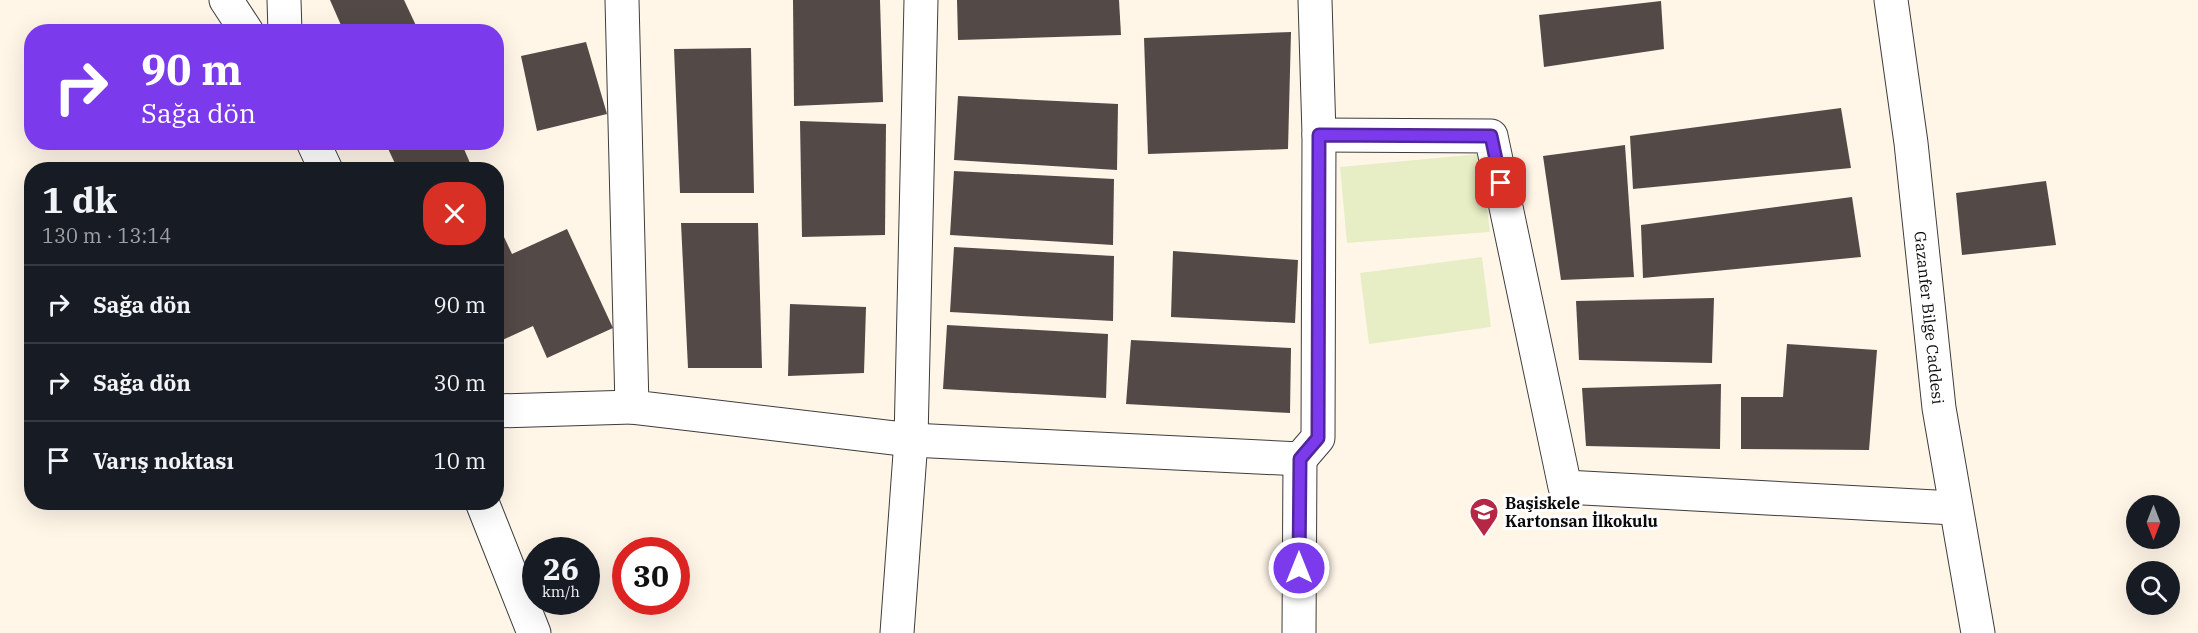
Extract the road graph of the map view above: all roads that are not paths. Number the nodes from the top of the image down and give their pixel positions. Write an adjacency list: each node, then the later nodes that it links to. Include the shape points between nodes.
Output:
1 (226, 0): 7 (street)
2 (284, 0): 8 (street)
3 (622, 0): 10 (street)
4 (921, 0): 12 (street)
5 (1315, 0): 9 (street)
6 (1892, 0): 14 (street, Gazanfer Bilge Caddesi)
7 (242, 24)
8 (285, 24)
9 (1319, 135): 13 (street, via 1318,438); 14 (street, via 1491,136 1565,487)
10 (632, 407): 11 (street); 12 (street)
11 (504, 411)
12 (911, 440): 13 (street); 17 (street)
13 (1300, 459): 18 (street)
14 (1954, 507): 19 (street, Gazanfer Bilge Caddesi)
15 (485, 510): 16 (street)
16 (534, 633)
17 (897, 633)
18 (1299, 633)
19 (1978, 633)

